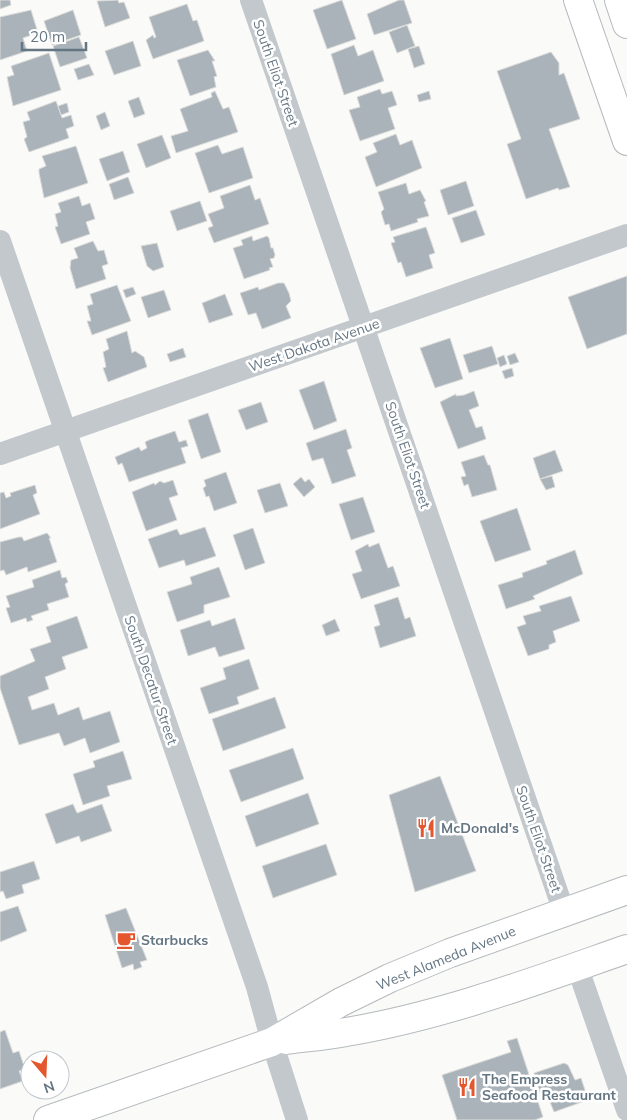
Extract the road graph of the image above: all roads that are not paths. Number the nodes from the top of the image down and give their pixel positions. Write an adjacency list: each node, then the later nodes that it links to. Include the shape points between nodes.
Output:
1 (251, 0): 8 (street, South Eliot Street)
2 (578, 0): 5 (main road)
3 (619, 0): 4 (main road)
4 (627, 24)
5 (627, 141)
6 (627, 235): 8 (street, West Dakota Avenue)
7 (0, 241): 9 (street, South Decatur Street)
8 (365, 327): 9 (street, West Dakota Avenue); 12 (street, South Eliot Street)
9 (66, 431): 10 (street, West Dakota Avenue); 15 (street, South Decatur Street, via 258,987)
10 (0, 454)
11 (627, 890): 12 (main road, West Alameda Avenue)
12 (564, 912): 15 (main road, West Alameda Avenue, via 390,978)
13 (627, 949): 14 (main road, West Alameda Avenue)
14 (577, 966): 15 (main road, West Alameda Avenue, via 411,1018 346,1032); 16 (street)
15 (272, 1042): 17 (main road, West Alameda Avenue); 18 (street, South Decatur Street)
16 (627, 1110)
17 (48, 1120)
18 (297, 1120)

